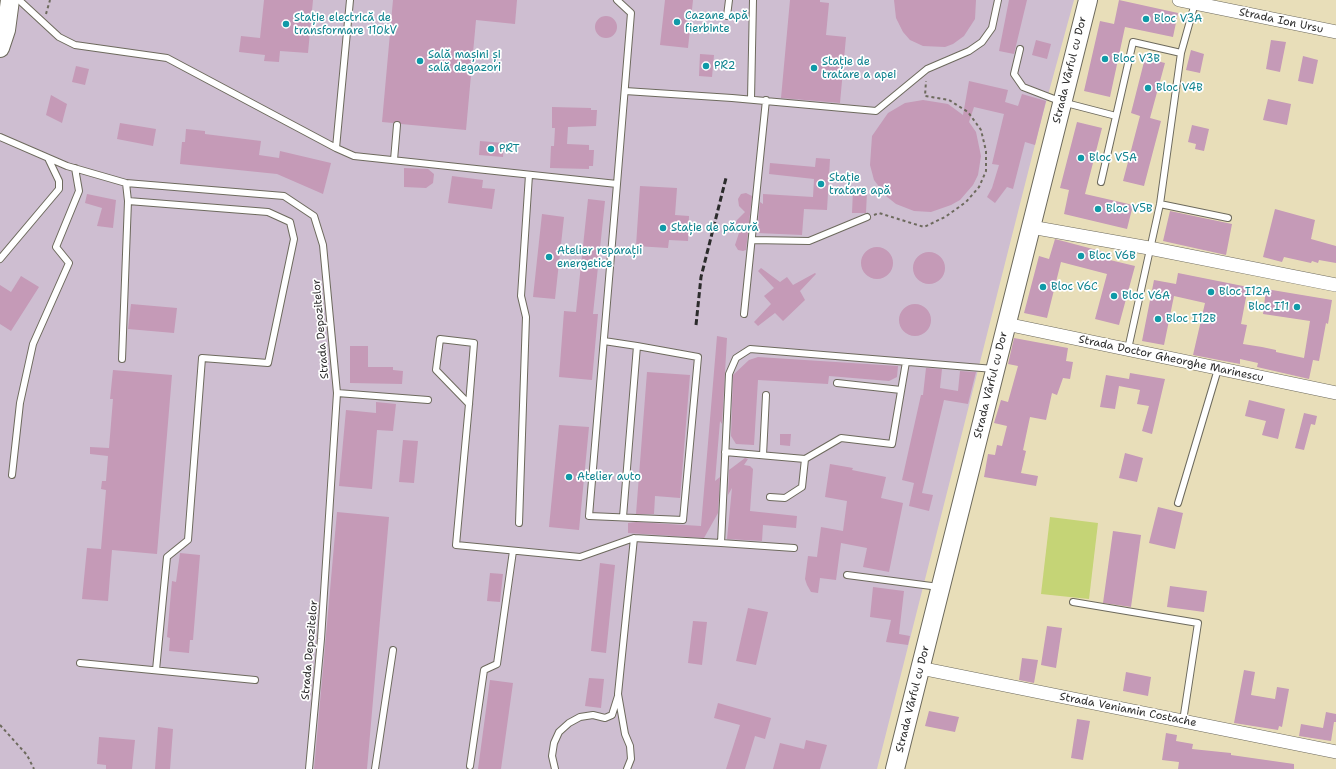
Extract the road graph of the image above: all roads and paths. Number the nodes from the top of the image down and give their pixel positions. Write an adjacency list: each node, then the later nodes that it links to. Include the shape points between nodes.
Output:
1 (10, 0): 15 (street, via 6,30)
2 (19, 0): 13 (lane)
3 (50, 0): 13 (path)
4 (350, 0): 26 (lane)
5 (618, 0): 19 (lane, via 631,13)
6 (729, 0): 12 (lane)
7 (753, 0): 20 (lane)
8 (998, 0): 18 (lane, via 992,28 982,42 969,51)
9 (1088, 0): 22 (street, Strada Vârful cu Dor)
10 (1179, 0): 11 (street, Strada Ion Ursu)
11 (1196, 2): 14 (street, Strada Ion Ursu); 17 (lane)
12 (727, 16)
13 (43, 22): 26 (lane, via 59,36 75,45 167,58)
14 (1336, 32)
15 (0, 48)
16 (1020, 50): 22 (lane, via 1014,74 1023,87)
17 (1181, 53): 23 (lane, via 1133,42); 35 (lane)
18 (927, 69): 21 (lane, via 876,111); 36 (path, via 925,96 948,100 968,112 981,130 986,151 986,171 979,187 966,202 945,217 924,227 879,213)
19 (625, 91): 20 (lane); 33 (lane)
20 (751, 99): 21 (lane)
21 (766, 100): 39 (lane)
22 (1062, 102): 23 (lane); 38 (street, Strada Vârful cu Dor)
23 (1116, 116): 31 (lane)
24 (397, 125): 28 (lane)
25 (0, 137): 27 (lane, Strada Depozitelor)
26 (336, 148): 28 (lane, via 354,156)
27 (48, 158): 29 (lane, Strada Depozitelor); 41 (lane, via 59,181 59,189)
28 (394, 160): 30 (lane)
29 (75, 168): 32 (lane, Strada Depozitelor); 62 (lane, via 79,191 56,247 69,263 33,344 20,403)
30 (529, 175): 33 (lane); 66 (lane, via 521,296 526,317)
31 (1101, 182)
32 (126, 183): 34 (lane); 54 (lane, Strada Depozitelor, via 284,196 314,216 323,245)
33 (618, 184): 45 (lane)
34 (128, 201): 48 (lane); 77 (lane, via 268,212 290,222 294,239 268,363 202,358 188,540 167,557)
35 (1160, 204): 37 (lane); 40 (lane)
36 (867, 217): 39 (lane, via 809,241)
37 (1228, 218)
38 (1031, 227): 40 (street); 44 (street, Strada Vârful cu Dor)
39 (752, 240): 43 (lane)
40 (1149, 248): 42 (street); 47 (lane)
41 (0, 259)
42 (1336, 284)
43 (744, 314)
44 (1006, 324): 47 (street, Strada Doctor Gheorghe Marinescu); 50 (street, Strada Vârful cu Dor)
45 (604, 341): 46 (lane); 65 (lane, via 589,516)
46 (637, 346): 65 (lane); 65 (lane, via 698,358 684,520)
47 (1128, 349): 51 (street, Strada Doctor Gheorghe Marinescu)
48 (122, 360)
49 (906, 362): 50 (lane); 53 (lane); 59 (lane, via 750,349 736,358 729,374)
50 (995, 369): 72 (street, Strada Vârful cu Dor)
51 (1218, 369): 55 (street, Strada Doctor Gheorghe Marinescu); 64 (lane)
52 (837, 383): 53 (lane)
53 (901, 390): 61 (lane, via 892,444 841,438)
54 (337, 393): 57 (lane); 85 (lane, Strada Depozitelor, via 321,639)
55 (1336, 393)
56 (766, 395): 60 (lane)
57 (428, 400)
58 (469, 404): 58 (lane, via 436,370 440,339 474,343); 70 (lane, via 456,545)
59 (725, 452): 60 (lane); 68 (lane)
60 (763, 455): 61 (lane)
61 (805, 458): 63 (lane, via 802,487 785,498)
62 (12, 475)
63 (770, 497)
64 (1178, 503)
65 (623, 517)
66 (519, 523)
67 (634, 538): 68 (lane); 70 (lane, via 580,557); 79 (lane)
68 (721, 543): 69 (lane)
69 (794, 548)
70 (513, 551): 83 (lane, via 497,664 484,670)
71 (847, 575): 72 (lane)
72 (940, 587): 76 (street, Strada Vârful cu Dor)
73 (1073, 602): 80 (lane, via 1198,623)
74 (393, 650): 86 (lane)
75 (80, 663): 77 (lane)
76 (920, 668): 80 (street, Strada Veniamin Costache); 89 (street, Strada Vârful cu Dor)
77 (156, 670): 78 (lane)
78 (255, 680)
79 (618, 694): 87 (lane, via 612,715 605,718 593,715 580,717 569,722 559,732 552,756); 88 (lane, via 625,734 630,746)
80 (1183, 721): 82 (street, Strada Veniamin Costache)
81 (0, 725): 84 (path, via 27,755)
82 (1336, 752)
83 (470, 766)
84 (34, 769)
85 (309, 769)
86 (375, 769)
87 (555, 769)
88 (627, 769)
89 (895, 769)

